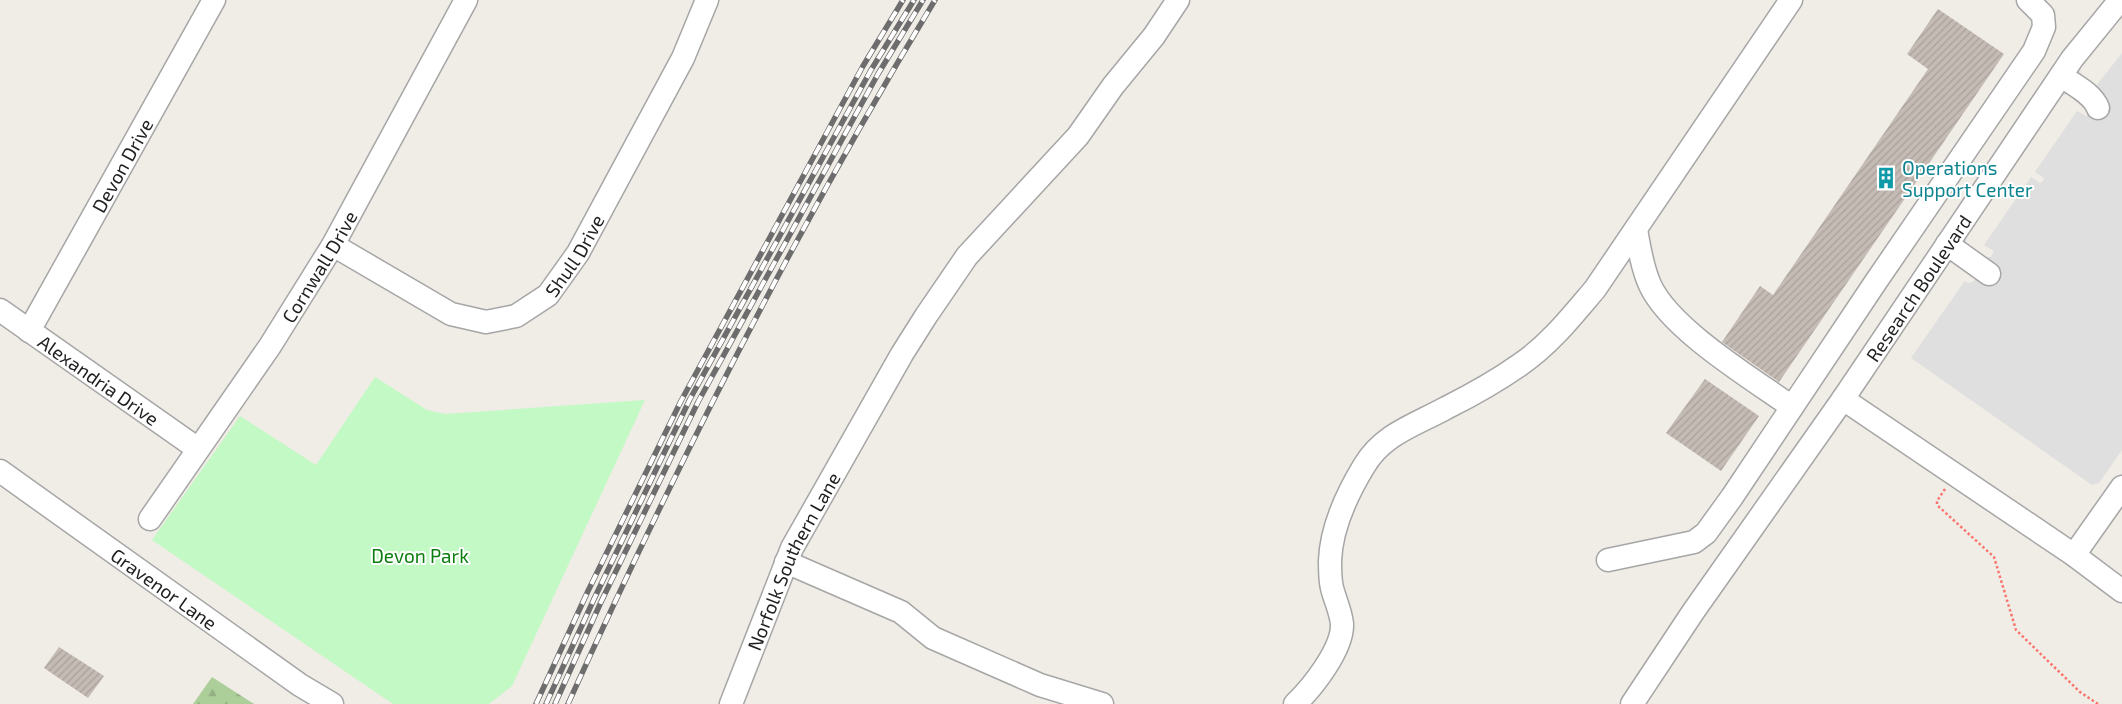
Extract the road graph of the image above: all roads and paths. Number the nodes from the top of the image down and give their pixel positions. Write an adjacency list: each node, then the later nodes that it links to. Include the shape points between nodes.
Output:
1 (214, 0): 15 (street, Devon Drive)
2 (466, 0): 12 (street, Cornwall Drive)
3 (707, 0): 12 (street, Shull Drive, via 683,58 578,253 548,295 532,306 516,316 486,322 452,314)
4 (1178, 0): 25 (street, Norfolk Southern Lane, via 1078,136 968,256 921,324 808,517)
5 (1792, 0): 10 (street)
6 (2028, 0): 17 (street, via 2043,15 2044,27 2034,51)
7 (2120, 0): 8 (street, Research Boulevard)
8 (2060, 76): 9 (street, via 2096,102); 11 (street, Research Boulevard)
9 (2098, 108)
10 (1636, 229): 17 (street, via 1644,272 1650,286 1673,317 1719,356); 30 (street, via 1595,290 1547,343 1498,380 1397,432 1365,464 1347,496 1330,560 1332,586 1342,625 1339,641 1330,660)
11 (1947, 244): 13 (street); 16 (street, Research Boulevard)
12 (332, 245): 18 (street, Cornwall Drive, via 270,346)
13 (1989, 274)
14 (0, 310): 15 (street, Alexandria Drive)
15 (29, 331): 18 (street, Alexandria Drive)
16 (1843, 399): 23 (street); 31 (street, Research Boulevard)
17 (1792, 407): 24 (street, via 1706,533 1694,542)
18 (198, 449): 22 (street, Cornwall Drive)
19 (0, 471): 27 (street, Gravenor Lane, via 300,685)
20 (1948, 483): 32 (path, via 1937,505 1994,557 2016,630 2080,692)
21 (2122, 487): 23 (street)
22 (150, 519)
23 (2074, 555): 26 (street)
24 (1608, 560)
25 (786, 562): 28 (street, Norfolk Southern Lane); 29 (street, via 901,612 924,632 942,642 1040,685)
26 (2118, 587)
27 (332, 704)
28 (731, 704)
29 (1102, 704)
30 (1295, 704)
31 (1632, 704)
32 (2098, 704)

